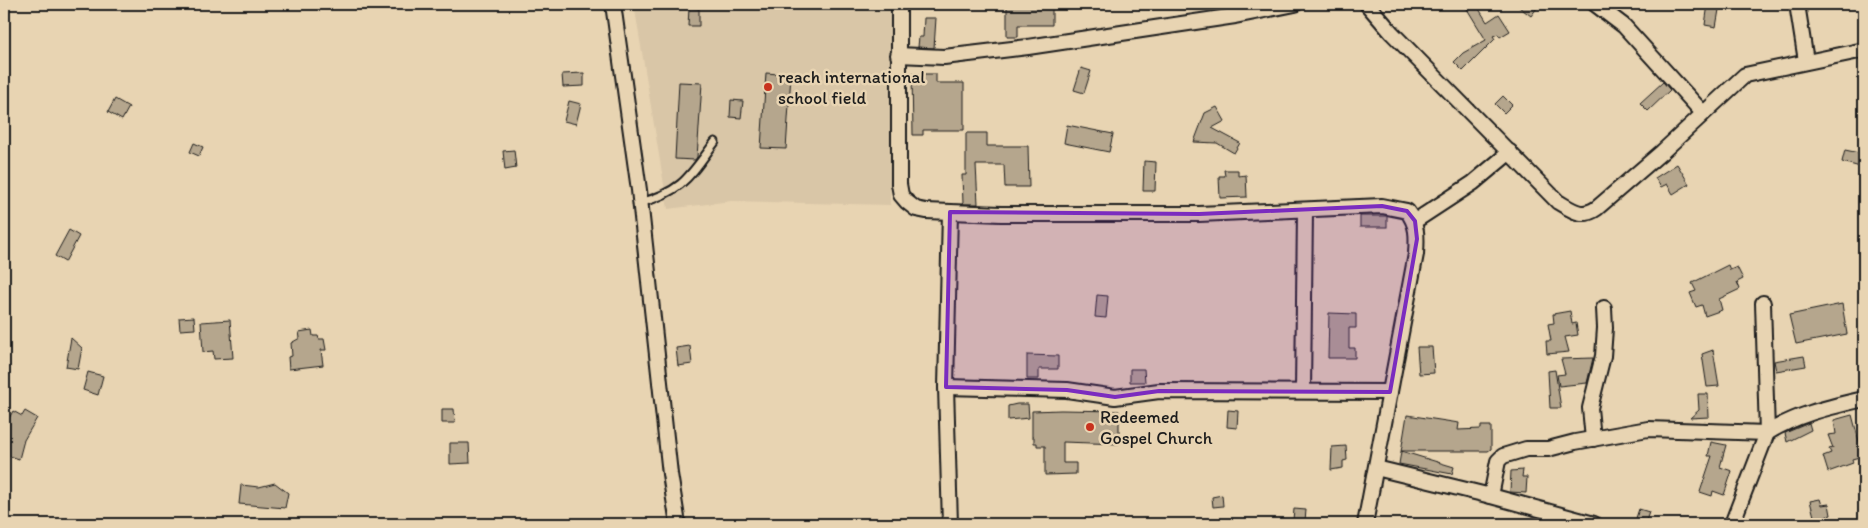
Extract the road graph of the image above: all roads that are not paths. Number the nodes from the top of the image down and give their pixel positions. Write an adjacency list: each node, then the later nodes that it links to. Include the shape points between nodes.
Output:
1 (613, 4): 13 (street)
2 (900, 4): 8 (street)
3 (1296, 4): 8 (street, via 1028,48 944,58)
4 (1367, 4): 12 (street)
5 (1596, 4): 10 (street, via 1624,26)
6 (1798, 4): 9 (street)
7 (1864, 50): 9 (street)
8 (898, 55): 15 (street, via 901,195 916,209)
9 (1806, 61): 10 (street, via 1745,75)
10 (1703, 113): 12 (street, via 1587,214 1558,202)
11 (715, 142): 13 (lane, via 687,179 666,196)
12 (1510, 152): 16 (street, via 1473,183)
13 (640, 203): 27 (street)
14 (1305, 211): 15 (street, via 1199,214); 16 (street, via 1382,206 1407,211); 20 (street)
15 (950, 212): 19 (street)
16 (1415, 221): 21 (street, via 1416,254)
17 (1763, 303): 23 (street)
18 (1604, 308): 24 (street, via 1604,343 1590,408)
19 (946, 387): 20 (street, via 1067,390 1115,397 1159,391); 28 (street)
20 (1302, 391): 21 (street)
21 (1390, 392): 25 (street)
22 (1864, 400): 23 (street, via 1801,416)
23 (1767, 432): 24 (street, via 1648,429); 31 (street)
24 (1593, 439): 26 (street, via 1548,449 1526,449 1503,456 1498,462)
25 (1376, 468): 26 (street); 29 (street)
26 (1491, 496): 30 (street)
27 (678, 524)
28 (950, 524)
29 (1365, 524)
30 (1594, 524)
31 (1732, 524)

